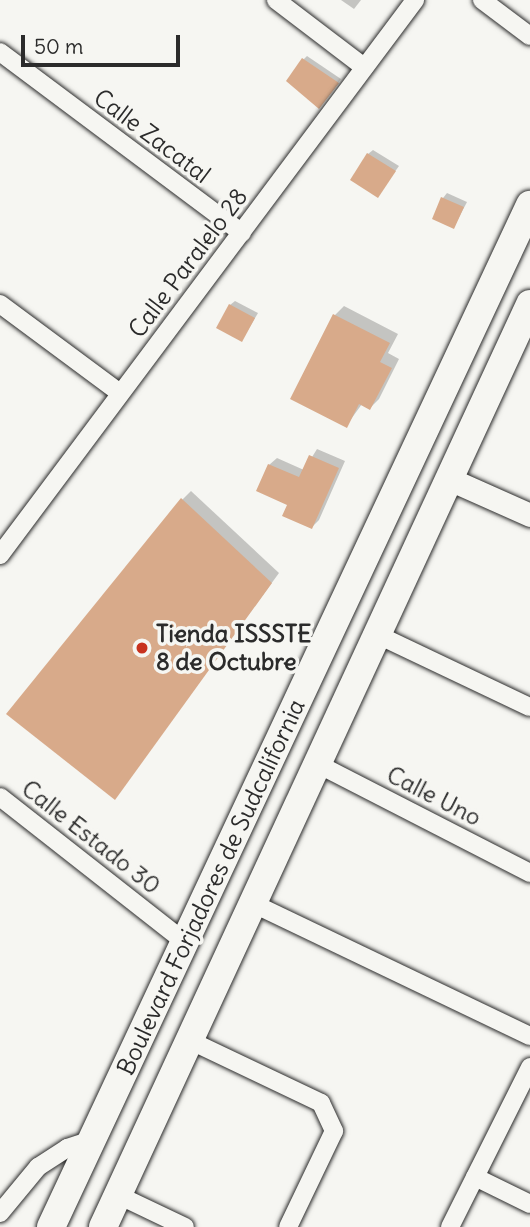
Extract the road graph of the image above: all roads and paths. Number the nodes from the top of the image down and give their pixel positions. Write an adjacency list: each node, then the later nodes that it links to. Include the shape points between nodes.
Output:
1 (276, 0): 6 (street)
2 (415, 0): 6 (street, Calle Paralelo 28)
3 (482, 0): 4 (street)
4 (530, 36)
5 (0, 52): 8 (street, Calle Zacatal)
6 (365, 67): 8 (street, Calle Paralelo 28)
7 (530, 205): 21 (main road, Boulevard Forjadores de Sudcalifornia)
8 (242, 233): 11 (street, Calle Paralelo 28)
9 (0, 304): 11 (street)
10 (530, 304): 12 (main road, Boulevard Forjadores de Sudcalifornia)
11 (120, 393): 14 (street, Calle Paralelo 28)
12 (447, 478): 13 (street); 15 (main road, Boulevard Forjadores de Sudcalifornia)
13 (530, 515)
14 (3, 546)
15 (376, 634): 16 (street); 17 (main road, Boulevard Forjadores de Sudcalifornia)
16 (530, 707)
17 (316, 763): 19 (street, Calle Uno); 20 (main road, Boulevard Forjadores de Sudcalifornia)
18 (0, 797): 21 (street, Calle Estado 30)
19 (530, 873)
20 (252, 903): 22 (street); 23 (main road, Boulevard Forjadores de Sudcalifornia)
21 (185, 942): 25 (main road, Boulevard Forjadores de Sudcalifornia)
22 (530, 1036)
23 (191, 1041): 27 (main road, Boulevard Forjadores de Sudcalifornia); 33 (street, via 321,1103 334,1131)
24 (530, 1067): 26 (street)
25 (94, 1139): 29 (street, via 67,1148 37,1167); 30 (main road, Boulevard Forjadores de Sudcalifornia)
26 (475, 1177): 28 (street); 34 (street)
27 (118, 1195): 31 (main road, Boulevard Forjadores de Sudcalifornia); 32 (street)
28 (530, 1204)
29 (0, 1213)
30 (51, 1227)
31 (103, 1227)
32 (185, 1227)
33 (288, 1227)
34 (450, 1227)

